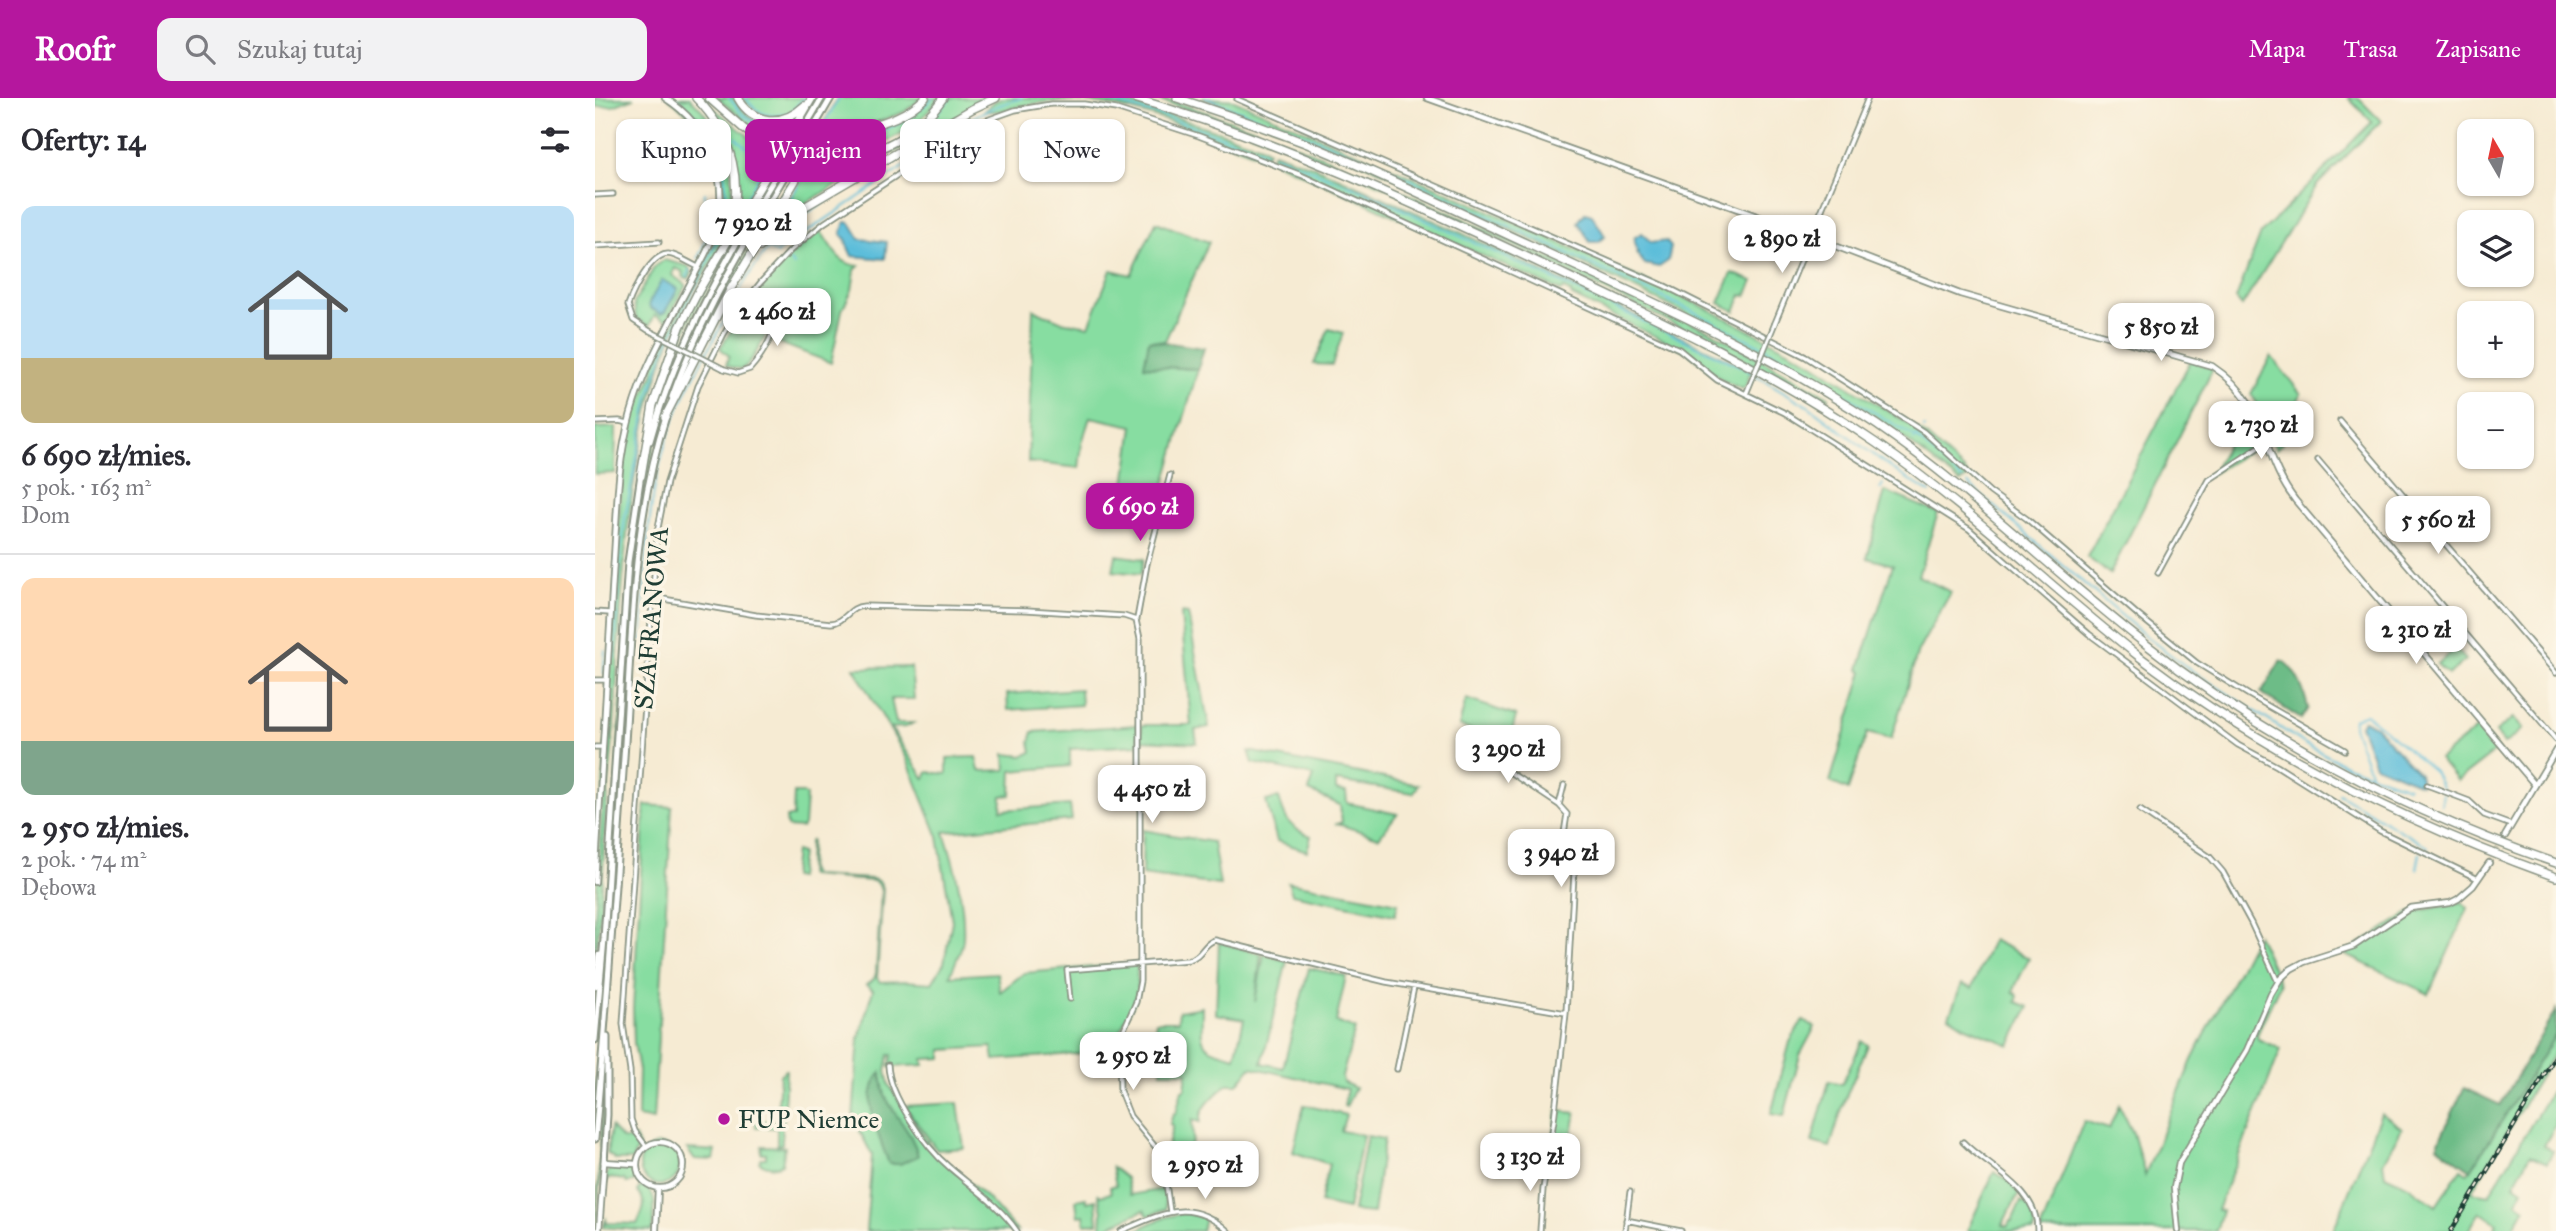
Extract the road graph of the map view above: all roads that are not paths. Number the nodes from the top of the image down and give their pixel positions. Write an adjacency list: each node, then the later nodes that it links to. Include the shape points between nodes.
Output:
1 (665, 98): 23 (street, via 700,132 718,175 718,218)
2 (696, 98): 21 (highway, via 722,132 735,174 734,210)
3 (709, 98): 9 (highway, bridge, via 762,141 794,154 830,159 863,155 893,143 921,124)
4 (738, 98): 5 (highway, via 752,115 779,120 794,115)
5 (812, 98): 21 (highway)
6 (822, 98): 33 (main road, via 693,324 664,395)
7 (831, 98): 26 (main road, via 714,301)
8 (925, 98): 22 (highway, via 893,120 844,134 818,148)
9 (943, 98)
10 (996, 98): 22 (highway, via 806,206 772,233)
11 (1134, 98): 59 (highway, via 1252,136 1380,188 1753,367 1840,418 1920,474 2136,654 2245,730 2386,808)
12 (1177, 98): 58 (highway, via 1330,154 1766,358 1853,409 1926,461 2141,641 2256,723 2401,801)
13 (1427, 98): 18 (street)
14 (1868, 98): 18 (street)
15 (1237, 99): 47 (street, via 1665,286 1807,357 1924,432 2197,663)
16 (613, 194): 17 (street)
17 (595, 195)
18 (1811, 237): 25 (street, bridge); 30 (street, via 1962,295 2209,364 2248,401)
19 (659, 243): 20 (street)
20 (595, 246)
21 (721, 253): 33 (highway, via 666,364)
22 (746, 264): 26 (highway)
23 (698, 267): 24 (street, bridge, via 670,255 660,256 628,305 631,317 648,330 738,373 750,369 773,330 771,311); 29 (street, via 649,363)
24 (750, 295): 25 (street, SZAFRANOWA, via 805,238 962,133 1005,113 1084,104 1116,109 1229,147 1344,194 1672,346 1717,380); 35 (street, SZAFRANOWA, via 724,334 689,409 661,503)
25 (1746, 394): 60 (street, SZAFRANOWA, via 1785,413 1969,529 2089,634 2238,745 2371,826)
26 (665, 417): 69 (main road, via 647,488 638,553)
27 (2340, 421): 39 (street)
28 (595, 422): 29 (street)
29 (628, 423): 37 (street, via 619,477)
30 (2267, 441): 34 (street, via 2209,480); 52 (street, via 2279,475 2295,500)
31 (2318, 460): 43 (street)
32 (1170, 475): 38 (street)
33 (641, 476): 62 (main road, via 628,562)
34 (2158, 573)
35 (652, 597): 38 (street, via 831,623 863,606 1069,612); 75 (street, SZAFRANOWA, via 623,1024 631,1071 631,1119)
36 (595, 612): 37 (street)
37 (611, 613): 41 (street)
38 (1136, 620): 63 (street, via 1140,639)
39 (2556, 673)
40 (595, 680): 41 (street)
41 (607, 680): 46 (street)
42 (1484, 734): 49 (street)
43 (2556, 740)
44 (1469, 745): 49 (street)
45 (595, 747): 46 (street)
46 (603, 747): 61 (street)
47 (2345, 750)
48 (2556, 750): 52 (street)
49 (1479, 751): 53 (street)
50 (1564, 785): 53 (street)
51 (2427, 785): 55 (street, via 2469,801 2484,814)
52 (2535, 785): 55 (street)
53 (1559, 805): 68 (street, via 1567,814 1563,840 1574,874)
54 (2140, 810): 64 (street, via 2210,857 2223,872)
55 (2511, 825): 56 (street)
56 (2505, 836)
57 (2489, 863): 60 (street)
58 (2556, 863)
59 (2556, 877)
60 (2478, 879): 64 (street, via 2456,901 2410,908 2354,946 2298,965)
61 (595, 882)
62 (604, 939): 65 (main road); 70 (main road)
63 (1140, 964): 66 (street, via 1191,959 1217,940); 67 (street, via 1067,970); 80 (street, via 1137,999 1119,1040 1120,1091 1132,1119 1162,1155)
64 (2278, 982): 91 (street, via 2249,1046 2179,1163 2174,1188)
65 (595, 986)
66 (1414, 987): 68 (street); 72 (street)
67 (1070, 999)
68 (1566, 1013): 87 (street)
69 (606, 1016): 73 (main road); 76 (main road)
70 (595, 1040)
71 (888, 1065): 84 (street, via 898,1101 934,1152)
72 (1397, 1069)
73 (595, 1139)
74 (1963, 1142): 90 (street, via 2017,1187 2033,1211)
75 (646, 1146): 77 (street); 78 (street, via 665,1143 682,1158 678,1180)
76 (604, 1162): 77 (street); 82 (street)
77 (636, 1164): 78 (street, via 642,1181)
78 (658, 1188): 83 (street)
79 (1630, 1192): 81 (street)
80 (1170, 1212): 85 (street); 86 (street, via 1198,1211)
81 (1626, 1220): 88 (street); 89 (street)
82 (599, 1231)
83 (656, 1231)
84 (1017, 1231)
85 (1121, 1231)
86 (1228, 1231)
87 (1540, 1231)
88 (1625, 1231)
89 (1681, 1231)
90 (2038, 1231)
91 (2178, 1231)

